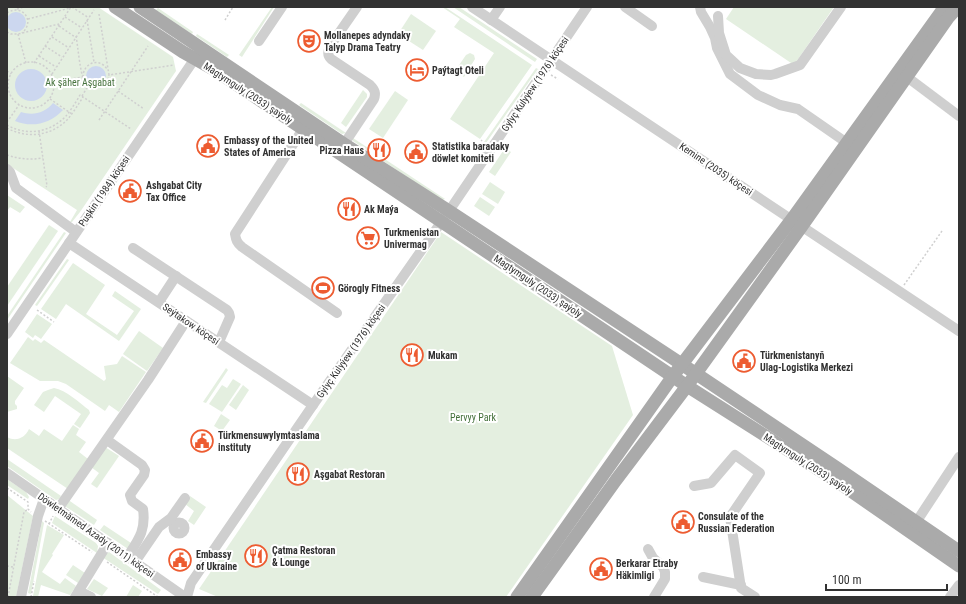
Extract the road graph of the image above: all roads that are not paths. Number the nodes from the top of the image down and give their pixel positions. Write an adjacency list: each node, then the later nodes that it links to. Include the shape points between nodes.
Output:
1 (115, 7): 19 (main road, Magtymguly (2033) şaýoly, via 183,52)
2 (140, 7): 19 (main road, Magtymguly (2033) şaýoly)
3 (282, 7): 18 (street)
4 (357, 7): 25 (street, via 330,46 328,53 331,59 370,85 375,96)
5 (472, 7): 15 (street, Kemine (2035) köçesi)
6 (500, 7): 15 (street)
7 (587, 7): 20 (street, Gylyç Kulyýew (1976) köçesi)
8 (625, 7): 16 (street)
9 (700, 7): 17 (street)
10 (724, 7): 14 (street)
11 (841, 7): 14 (street, via 800,65 770,75 756,74 740,68 726,55 719,33)
12 (944, 7): 24 (main road)
13 (958, 7): 21 (main road)
14 (718, 16): 17 (street)
15 (491, 20): 20 (street, Kemine (2035) köçesi)
16 (652, 26)
17 (710, 27): 24 (street, via 730,74 758,95 780,105 798,109)
18 (259, 41)
19 (198, 54): 23 (main road, Magtymguly (2033) şaýoly, via 214,70); 25 (main road, Magtymguly (2033) şaýoly); 29 (street, Puşkin (1984) köçesi)
20 (552, 60): 27 (street, Gylyç Kulyýew (1976) köçesi); 28 (street, Kemine (2035) köçesi)
21 (907, 77): 22 (street); 28 (main road)
22 (959, 116)
23 (303, 129): 27 (main road, Magtymguly (2033) şaýoly); 34 (street, via 236,234 236,239 242,247)
24 (847, 143): 28 (main road)
25 (344, 144): 27 (main road, Magtymguly (2033) şaýoly)
26 (7, 169): 29 (street, via 16,188)
27 (445, 216): 39 (main road, Magtymguly (2033) şaýoly); 41 (main road, Magtymguly (2033) şaýoly); 43 (street, Gylyç Kulyýew (1976) köçesi)
28 (797, 223): 36 (street, Kemine (2035) köçesi); 39 (main road); 40 (main road)
29 (76, 232): 30 (street, Puşkin (1984) köçesi)
30 (69, 243): 33 (street, Seýtakow köçesi); 37 (street, Puşkin (1984) köçesi)
31 (132, 248): 32 (street)
32 (176, 276): 33 (street); 38 (street, via 229,313 230,317)
33 (159, 302): 35 (street, Seýtakow köçesi)
34 (338, 313)
35 (186, 321): 38 (street, Seýtakow köçesi); 44 (street)
36 (959, 331)
37 (7, 334)
38 (219, 342): 43 (street, Seýtakow köçesi)
39 (683, 365): 40 (main road, Magtymguly (2033) şaýoly); 41 (main road)
40 (695, 374): 42 (main road); 51 (main road, Magtymguly (2033) şaýoly)
41 (674, 376): 42 (main road, Magtymguly (2033) şaýoly); 64 (main road)
42 (687, 386): 51 (main road, Magtymguly (2033) şaýoly); 65 (main road)
43 (313, 405): 63 (street, Gylyç Kulyýew (1976) köçesi, via 191,584)
44 (107, 440): 50 (street); 55 (street, via 142,465 145,470 130,495 132,501 143,509 144,520)
45 (959, 457): 51 (street)
46 (7, 473): 49 (street, Döwletmämed Azady (2011) köçesi)
47 (694, 486): 59 (street, via 711,483 735,455 760,473 730,517)
48 (185, 498): 55 (street, via 174,522 171,518 159,527)
49 (44, 499): 50 (street, Döwletmämed Azady (2011) köçesi); 61 (street, via 38,516)
50 (56, 512): 52 (street, Döwletmämed Azady (2011) köçesi)
51 (913, 527): 54 (main road, Magtymguly (2033) şaýoly); 56 (main road, Magtymguly (2033) şaýoly)
52 (108, 542): 55 (street, Döwletmämed Azady (2011) köçesi); 60 (street)
53 (648, 549): 66 (street, via 665,572 665,579)
54 (959, 551)
55 (131, 559): 63 (street, Döwletmämed Azady (2011) köçesi)
56 (959, 566)
57 (704, 577): 59 (street)
58 (959, 585): 68 (street)
59 (741, 587): 67 (street)
60 (77, 594): 62 (street)
61 (26, 596)
62 (91, 597)
63 (186, 597)
64 (516, 597)
65 (532, 597)
66 (654, 597)
67 (754, 597)
68 (950, 597)

